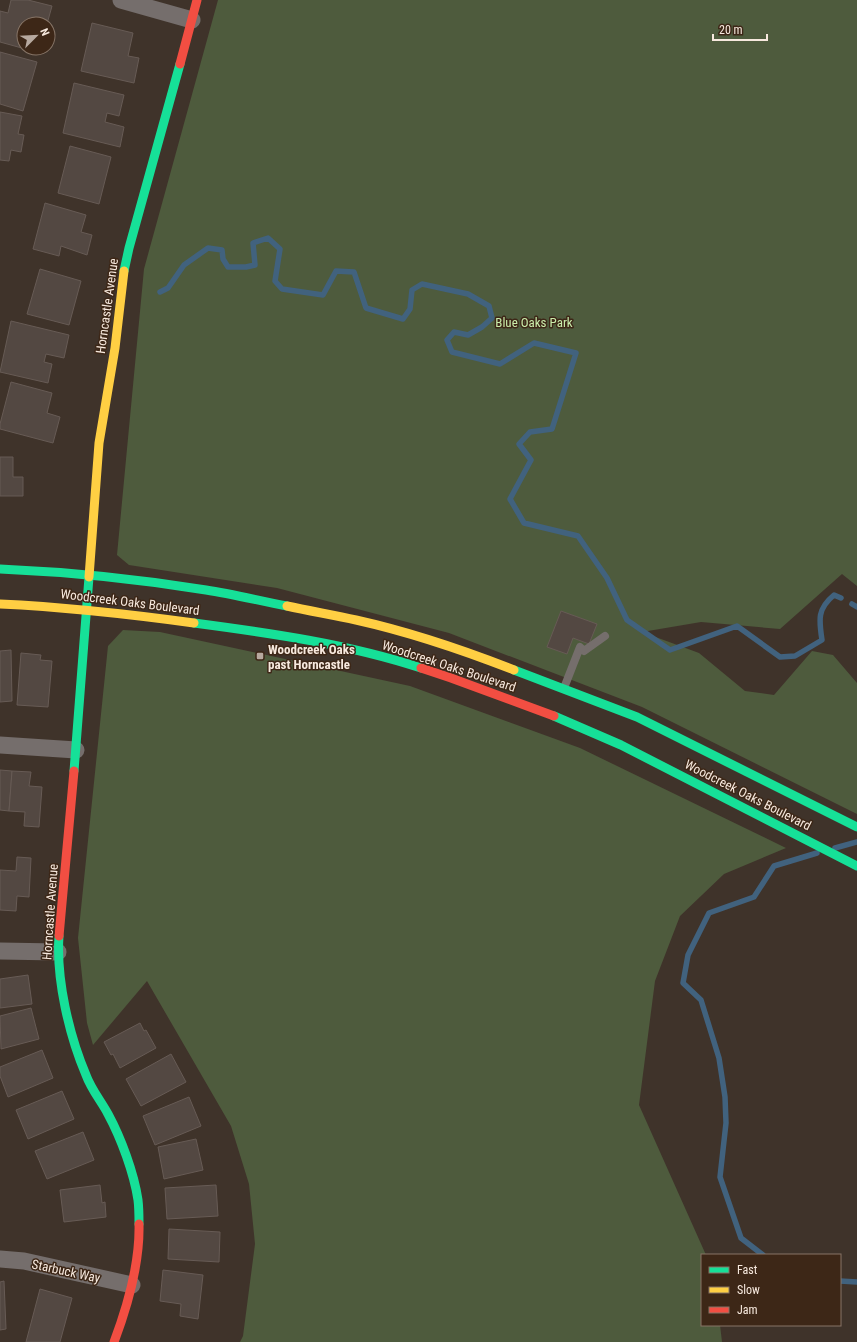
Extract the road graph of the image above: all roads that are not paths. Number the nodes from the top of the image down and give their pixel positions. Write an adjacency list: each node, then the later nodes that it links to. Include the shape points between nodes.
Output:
1 (121, 0): 3 (street)
2 (197, 0): 3 (main road, Horncastle Avenue)
3 (192, 20): 5 (main road, Horncastle Avenue, via 129,248 122,282 115,348 99,443)
4 (0, 569): 5 (main road, Woodcreek Oaks Boulevard)
5 (89, 575): 7 (main road, Horncastle Avenue); 9 (main road, Woodcreek Oaks Boulevard, via 207,590 356,620 419,636)
6 (0, 604): 7 (main road, Woodcreek Oaks Boulevard, via 47,605)
7 (87, 610): 11 (main road, Horncastle Avenue); 13 (main road, Woodcreek Oaks Boulevard, via 275,634 411,665 495,694 621,745)
8 (605, 636): 9 (lane, via 584,652 580,647)
9 (564, 688): 12 (main road, Woodcreek Oaks Boulevard, via 637,718)
10 (0, 745): 11 (street)
11 (76, 750): 15 (main road, Horncastle Avenue)
12 (857, 827)
13 (857, 866)
14 (0, 951): 15 (street)
15 (58, 952): 17 (main road, Horncastle Avenue, via 70,1029 86,1076 109,1115 127,1157 138,1200 137,1259)
16 (0, 1259): 17 (street, Starbuck Way, via 24,1261)
17 (132, 1285): 18 (main road, Horncastle Avenue, via 125,1314)
18 (114, 1342)

